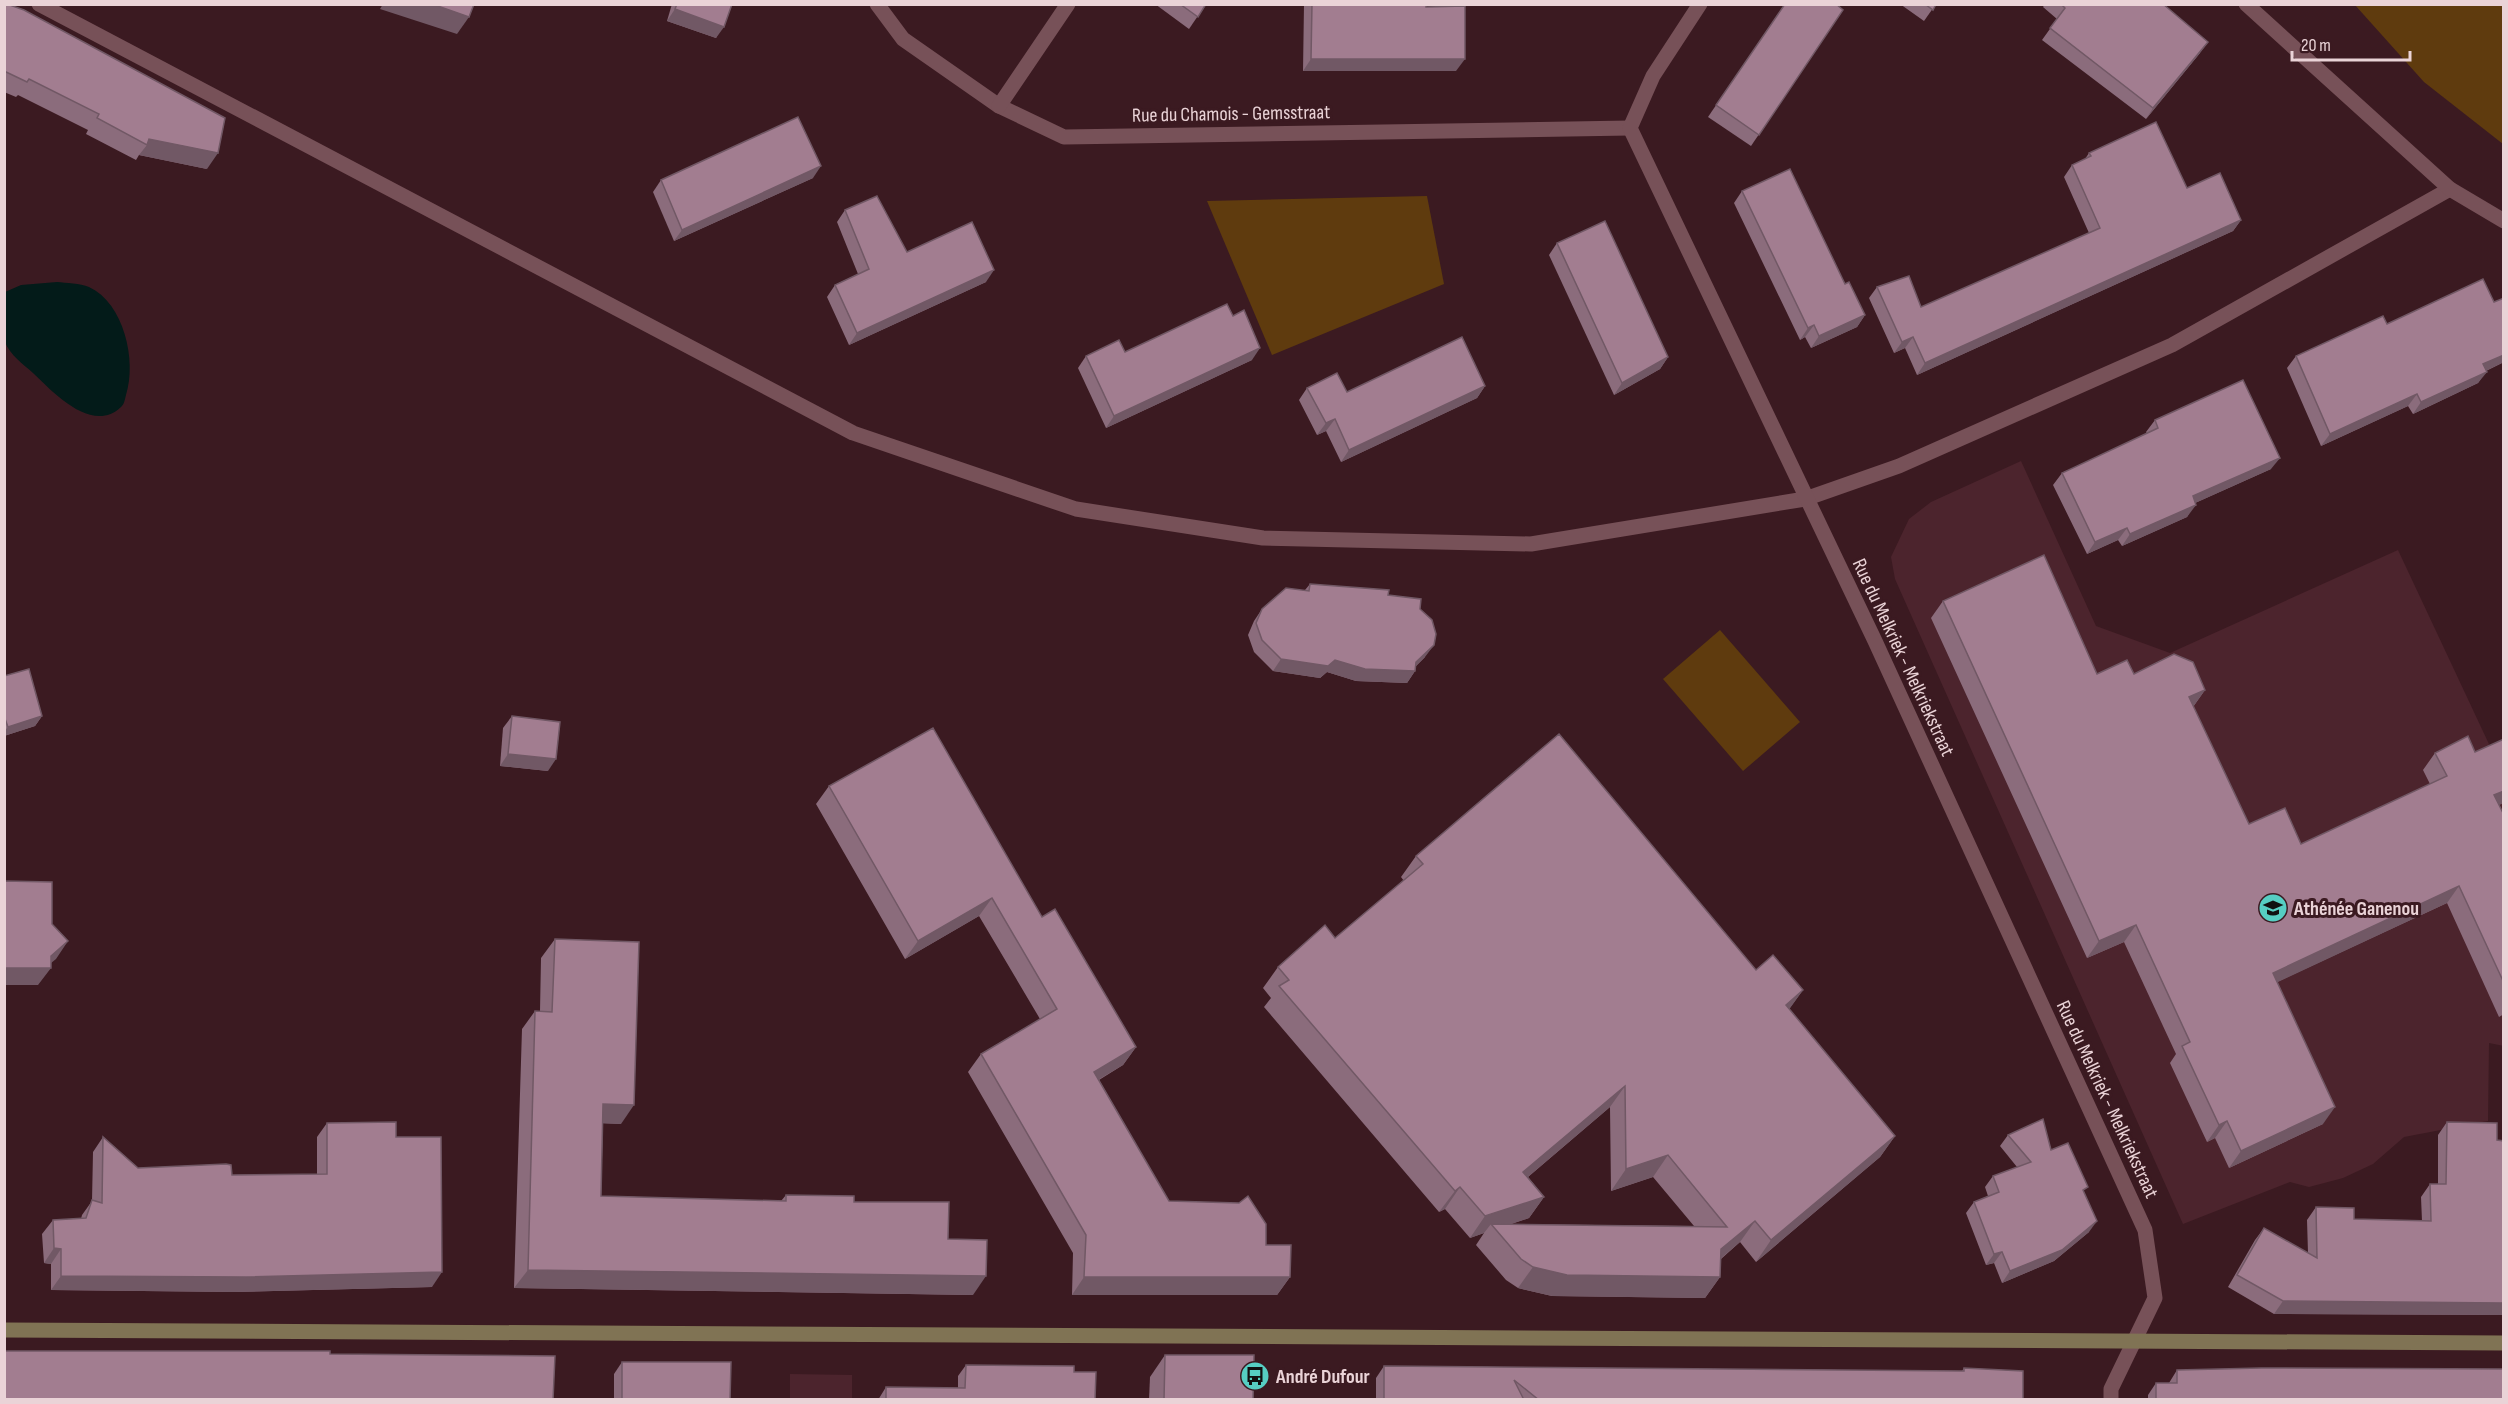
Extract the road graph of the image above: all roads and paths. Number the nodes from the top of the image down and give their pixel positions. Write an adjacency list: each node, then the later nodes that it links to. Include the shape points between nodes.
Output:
1 (39, 4): 10 (street, via 853,433 1076,509 1263,538 1531,544)
2 (877, 4): 6 (street, Rue du Chamois - Gemsstraat, via 903,39)
3 (1068, 4): 6 (street)
4 (1700, 4): 7 (street, via 1653,76)
5 (2246, 4): 8 (street)
6 (999, 106): 7 (street, Rue du Chamois - Gemsstraat, via 1064,137)
7 (1630, 128): 10 (street, Rue du Melkriek - Melkriekstraat)
8 (2450, 189): 9 (street); 10 (street, via 2172,345 1899,465)
9 (2504, 221)
10 (1805, 499): 12 (street, Rue du Melkriek - Melkriekstraat, via 1885,662 2145,1230 2155,1298)
11 (4, 1330): 12 (main road)
12 (2133, 1341): 13 (main road); 14 (street, Rue du Melkriek - Melkriekstraat, via 2111,1389)
13 (2504, 1343)
14 (2111, 1400)

